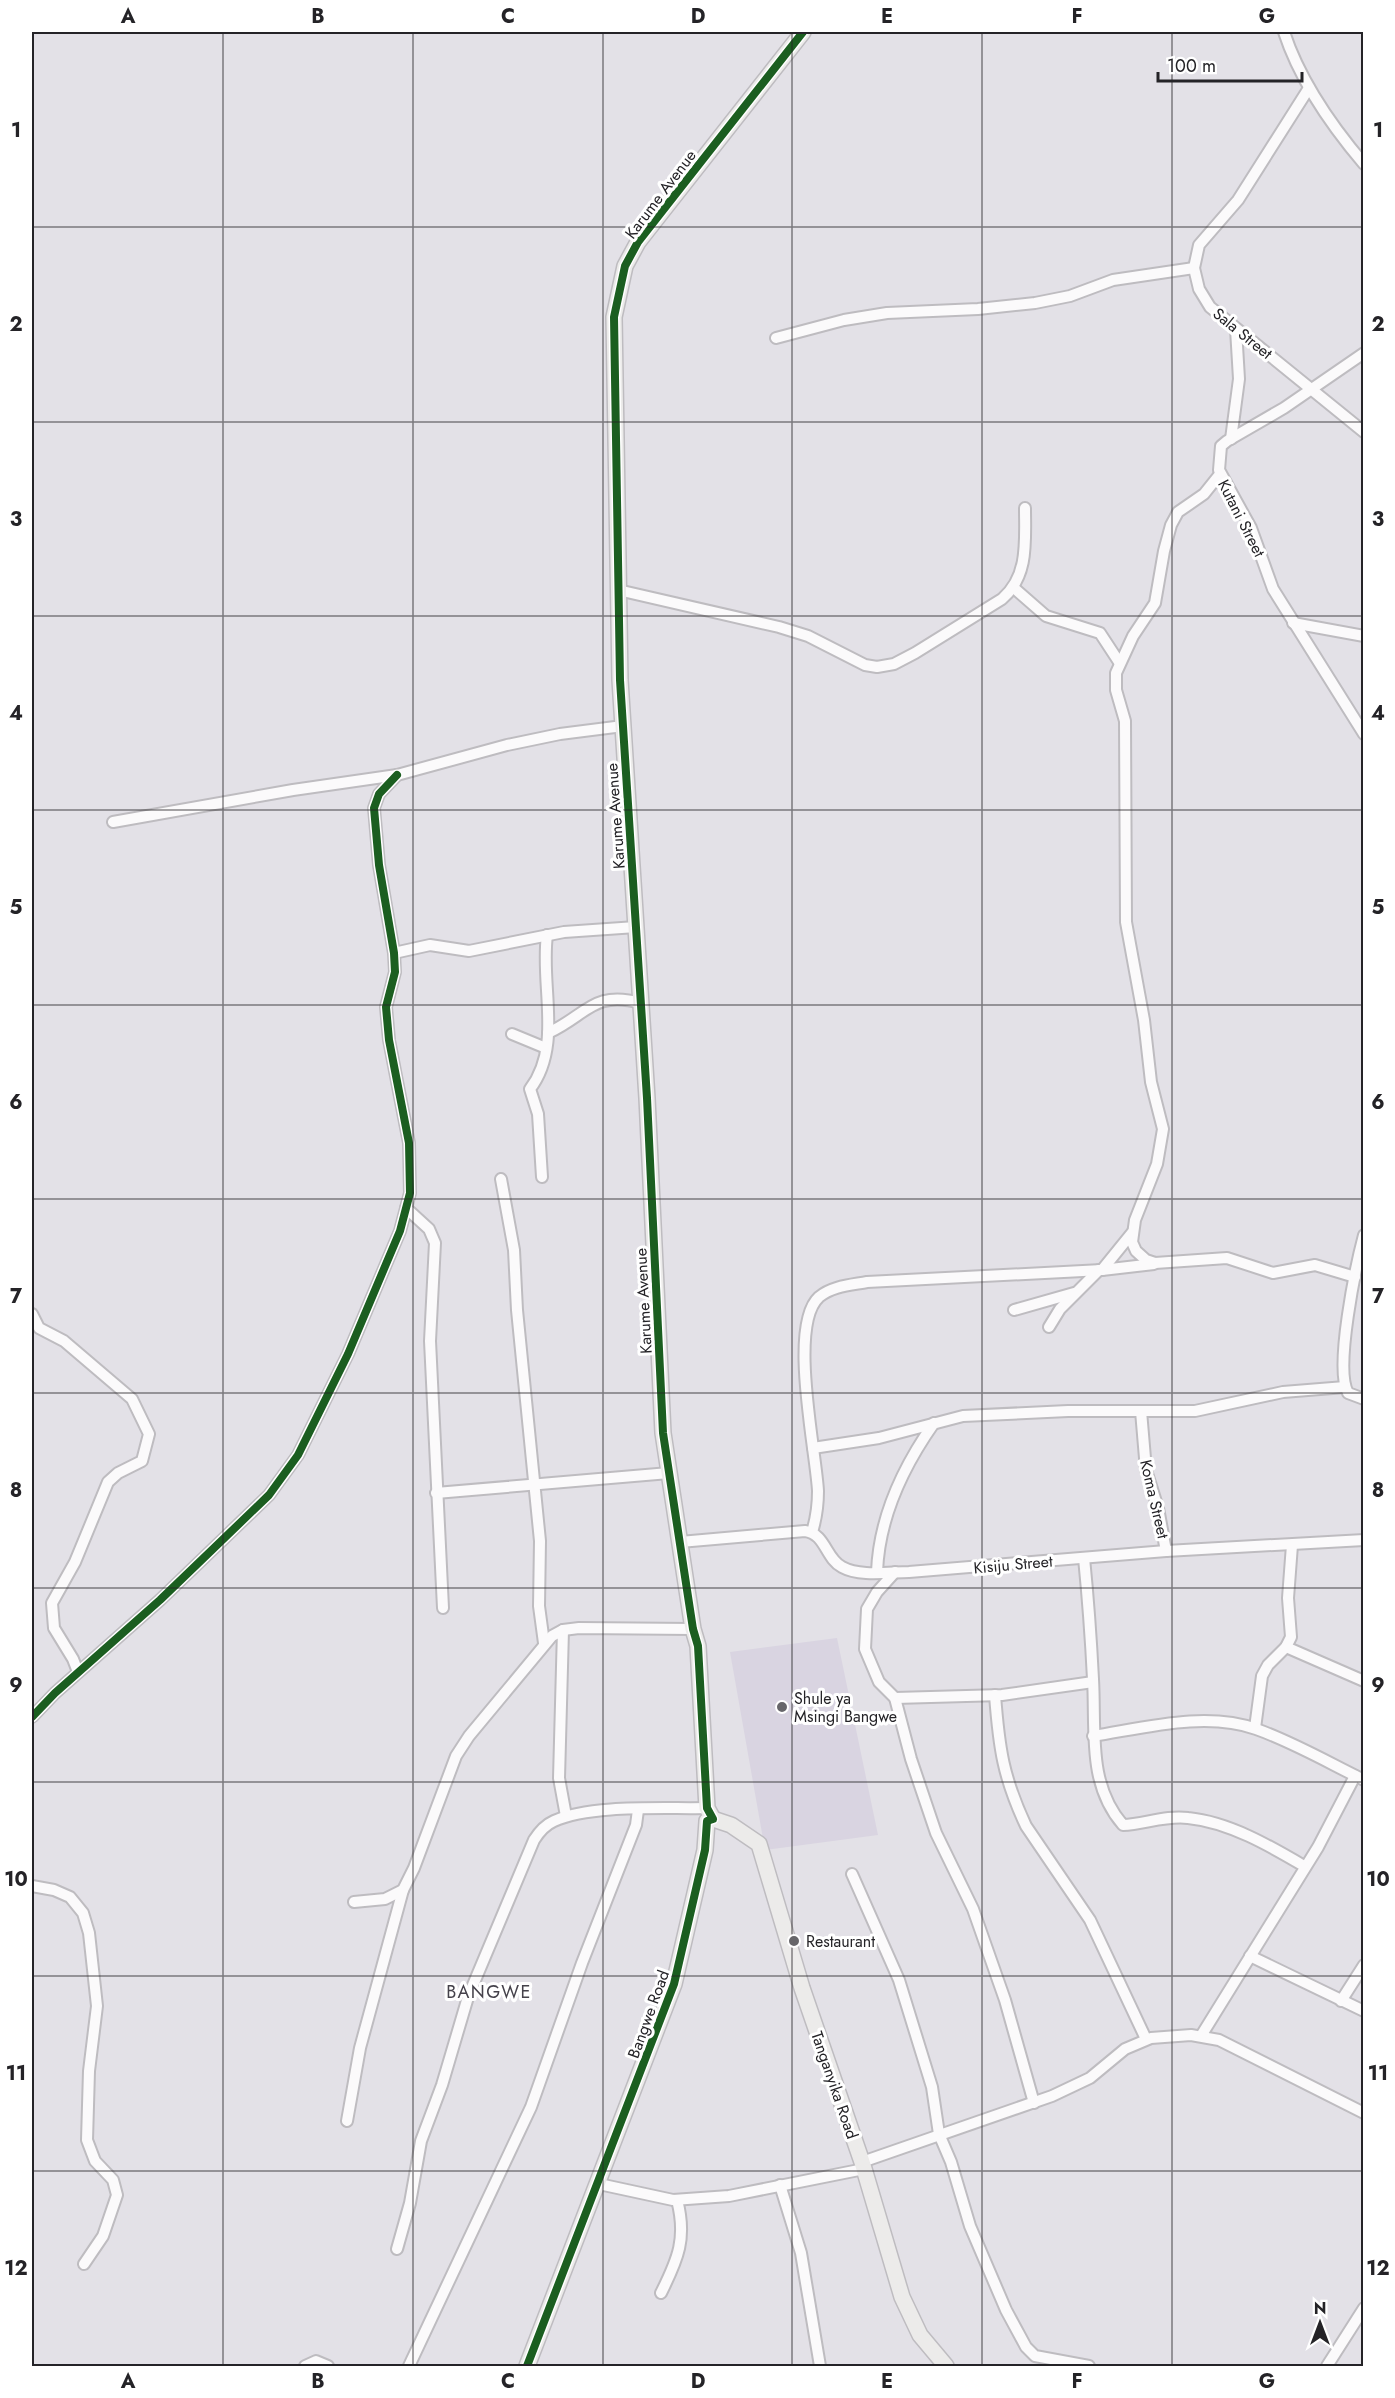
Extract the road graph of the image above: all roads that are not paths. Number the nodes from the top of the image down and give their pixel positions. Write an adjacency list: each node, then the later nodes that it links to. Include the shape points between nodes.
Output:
1 (803, 32): 15 (street, Karume Avenue, via 638,242 625,266 614,317)
2 (1284, 32): 3 (street)
3 (1309, 88): 4 (street); 5 (street, via 1238,200 1199,245)
4 (1364, 164)
5 (1194, 268): 6 (street, Sala Street, via 1203,298); 7 (street, via 1113,280 1070,296 1035,303 887,313)
6 (1236, 329): 9 (street, Sala Street); 11 (street, via 1239,380)
7 (776, 338)
8 (1364, 353): 9 (street)
9 (1311, 389): 10 (street, Sala Street); 11 (street)
10 (1364, 432)
11 (1231, 439): 12 (street, Kutani Street, via 1221,446)
12 (1220, 474): 16 (street, Kutani Street, via 1251,528 1273,589); 18 (street, via 1204,494 1176,515 1164,551 1155,603)
13 (1025, 507): 14 (street, via 1023,560)
14 (1014, 588): 15 (street, via 915,653 894,664 877,667 779,627); 18 (street, via 1046,616 1100,633)
15 (618, 590): 19 (street, Karume Avenue)
16 (1293, 623): 17 (street); 20 (street, Kutani Street)
17 (1364, 636)
18 (1119, 662): 33 (street, via 1116,690 1125,721 1126,922 1143,1009 1151,1082 1163,1129 1157,1164)
19 (623, 726): 21 (street, via 507,746); 23 (street, Karume Avenue)
20 (1364, 734)
21 (397, 775): 22 (street); 25 (street, via 379,794 374,808)
22 (113, 822)
23 (636, 927): 24 (street); 26 (street, Karume Avenue)
24 (547, 935): 25 (street, via 469,951 430,945); 27 (street)
25 (394, 953): 32 (street, via 395,972 386,1007 391,1061 409,1143 410,1193)
26 (641, 1004): 27 (street, via 622,998 597,1002); 48 (street, Karume Avenue, via 663,1432)
27 (548, 1033): 29 (street)
28 (512, 1034): 29 (street)
29 (546, 1048): 30 (street, via 538,1080 530,1089 538,1114)
30 (542, 1177)
31 (501, 1179): 49 (street, via 514,1250)
32 (406, 1208): 50 (street, via 429,1229 435,1243 430,1341); 65 (street, via 348,1354 298,1455 269,1495 239,1526)
33 (1132, 1233): 35 (street, via 1136,1251 1146,1260); 37 (street)
34 (1364, 1235): 36 (street)
35 (1161, 1263): 37 (street); 38 (street, via 1227,1258 1273,1273 1315,1265)
36 (1361, 1264): 38 (street)
37 (1100, 1270): 39 (street); 47 (street, via 867,1282 820,1296 808,1317 803,1363)
38 (1355, 1277): 43 (street, via 1346,1338)
39 (1075, 1293): 40 (street); 42 (street)
40 (1014, 1310)
41 (32, 1314): 65 (street, via 39,1328 64,1341 132,1399 149,1434 142,1461 108,1482 75,1562 51,1603 54,1628)
42 (1049, 1327)
43 (1345, 1387): 44 (street, via 1348,1393); 45 (street, via 1283,1392 1195,1411)
44 (1364, 1399)
45 (1141, 1411): 46 (street, via 979,1415); 55 (street, Koma Street, via 1146,1470)
46 (933, 1423): 47 (street, via 879,1438); 57 (street, via 910,1458 889,1508 880,1538)
47 (813, 1448): 51 (street, via 818,1491)
48 (669, 1473): 49 (street); 53 (street, Karume Avenue)
49 (533, 1485): 50 (street); 62 (street, via 540,1541 539,1606)
50 (436, 1493): 59 (street)
51 (813, 1532): 53 (street); 57 (street, Kisiju Street, via 839,1566)
52 (1364, 1540): 54 (street, Kisiju Street)
53 (680, 1542): 60 (street, Karume Avenue)
54 (1292, 1545): 55 (street, Kisiju Street); 63 (street, via 1288,1598 1291,1637)
55 (1166, 1551): 56 (street, Kisiju Street)
56 (1084, 1558): 58 (street, Kisiju Street); 67 (street)
57 (877, 1572): 58 (street, Kisiju Street)
58 (895, 1572): 69 (street, via 871,1600 864,1634 870,1666)
59 (443, 1608)
60 (693, 1629): 61 (street); 64 (street, Karume Avenue)
61 (562, 1630): 62 (street); 76 (street, via 559,1778)
62 (544, 1643): 80 (street, via 456,1756)
63 (1286, 1647): 66 (street); 71 (street, via 1262,1676)
64 (698, 1658): 75 (street, Bangwe Road)
65 (78, 1672): 70 (street)
66 (1364, 1681)
67 (1093, 1682): 68 (street); 72 (street)
68 (995, 1695): 69 (street); 87 (street, via 1001,1761 1020,1813 1090,1920)
69 (895, 1698): 88 (street, via 936,1833 973,1909 1005,2000)
70 (32, 1717)
71 (1255, 1728): 72 (street, via 1213,1722); 73 (street)
72 (1093, 1736): 77 (street, via 1107,1803 1123,1825 1188,1818 1241,1833)
73 (1359, 1778): 77 (street)
74 (638, 1810): 75 (street); 76 (street); 102 (street, via 636,1825 531,2107)
75 (710, 1814): 92 (street, Tanganyika Road, via 759,1845 802,1988); 93 (street, Bangwe Road, via 674,1984)
76 (566, 1816): 96 (street, via 552,1821 534,1840 476,1976 421,2141)
77 (1304, 1866): 82 (street)
78 (852, 1874): 91 (street, via 911,2014 932,2087)
79 (32, 1886): 97 (street, via 70,1897 83,1913 89,1933 97,2006 89,2072 87,2140 95,2161 112,2180 117,2195 103,2236)
80 (403, 1890): 81 (street, via 385,1899); 90 (street, via 360,2048)
81 (354, 1902)
82 (1250, 1956): 84 (street); 86 (street)
83 (1364, 1965): 84 (street)
84 (1341, 2001): 85 (street)
85 (1364, 2011)
86 (1201, 2036): 87 (street); 89 (street, via 1232,2045)
87 (1146, 2039): 88 (street, via 1125,2049 1083,2082)
88 (1034, 2103): 91 (street)
89 (1364, 2113)
90 (347, 2121)
91 (939, 2134): 92 (street); 106 (street, via 978,2247 1026,2347 1045,2360)
92 (863, 2166): 94 (street); 105 (street, Tanganyika Road, via 902,2297 920,2335)
93 (599, 2184): 95 (street); 103 (street, Bangwe Road)
94 (780, 2185): 95 (street, via 729,2196); 104 (street, via 803,2261)
95 (677, 2200): 98 (street, via 681,2218 679,2256)
96 (397, 2249)
97 (84, 2264)
98 (661, 2293)
99 (1364, 2308): 107 (street)
100 (305, 2367): 101 (street, via 316,2361)
101 (328, 2367)
102 (409, 2367)
103 (527, 2367)
104 (820, 2367)
105 (946, 2367)
106 (1089, 2367)
107 (1327, 2367)

